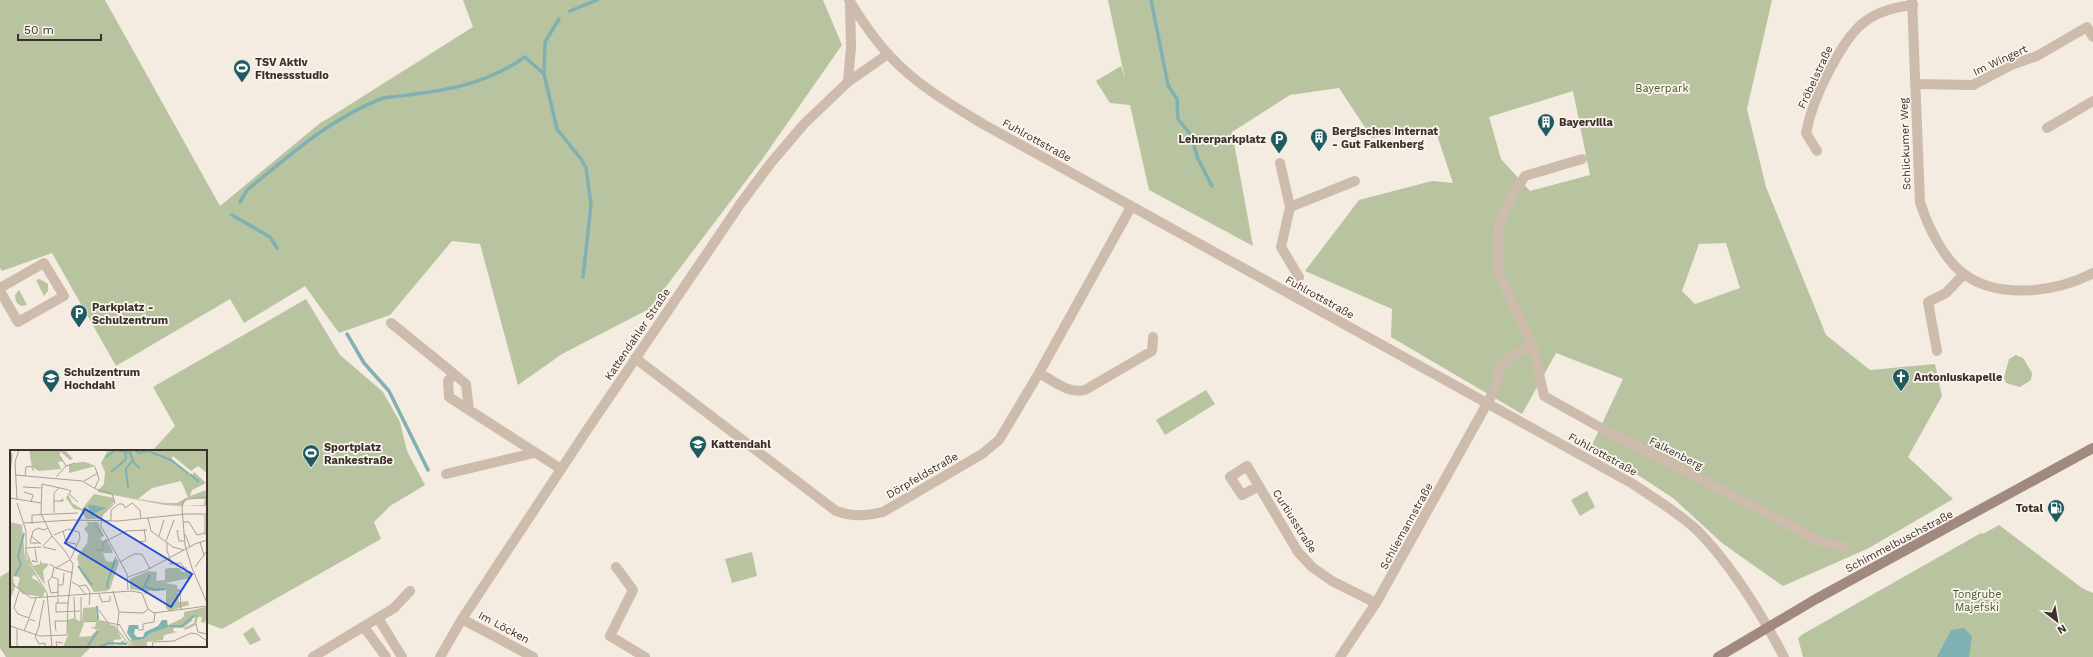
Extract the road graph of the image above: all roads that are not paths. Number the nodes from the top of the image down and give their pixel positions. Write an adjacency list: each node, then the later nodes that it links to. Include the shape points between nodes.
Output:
1 (850, 1): 5 (street, Fuhlrottstraße); 6 (street, via 851,47)
2 (1912, 3): 7 (street, Schlickumer Weg); 10 (street, Fröbelstraße, via 1879,12 1853,31 1844,42 1808,121 1806,133)
3 (2090, 24): 4 (street, Im Wingert); 7 (street, Im Wingert, via 2037,56 2011,65 1973,85)
4 (2093, 37)
5 (888, 54): 6 (street, Kattendahler Straße); 14 (street, Fuhlrottstraße, via 923,85 958,109)
6 (848, 82): 25 (street, Kattendahler Straße, via 804,124 770,164 717,236)
7 (1915, 84): 17 (street, Schlickumer Weg, via 1920,202 1924,216 1948,258)
8 (2093, 101): 9 (street)
9 (2047, 128)
10 (1817, 151)
11 (1582, 159): 23 (street, Falkenberg, via 1525,176 1499,224 1498,272)
12 (1280, 163): 15 (street)
13 (1355, 181): 15 (street)
14 (1132, 206): 20 (street, Fuhlrottstraße); 26 (street, Dörpfeldstraße)
15 (1290, 207): 20 (street, via 1281,247 1299,277)
16 (2093, 273): 17 (street, Schlickumer Weg, via 2055,287 2026,290 2005,290)
17 (1964, 274): 24 (street, via 1946,293 1928,302)
18 (0, 288): 19 (street, via 44,263 64,296 18,322)
19 (0, 291)
20 (1293, 296): 28 (street, Fuhlrottstraße)
21 (391, 323): 27 (street)
22 (1153, 337): 26 (street, via 1152,351 1085,390 1069,390)
23 (1533, 347): 28 (street, via 1516,352 1501,367 1494,391); 35 (street, Falkenberg, via 1544,396 1820,540)
24 (1937, 351)
25 (635, 358): 26 (street, Dörpfeldstraße, via 811,493 836,511 850,516 868,516 883,512 993,446); 32 (street, Kattendahler Straße)
26 (1039, 373)
27 (454, 374): 29 (street, via 466,384); 29 (street, via 448,381 449,397)
28 (1487, 403): 38 (street, Schliemannstraße); 42 (street, Fuhlrottstraße, via 1633,484 1697,530 1729,567)
29 (469, 410): 31 (street)
30 (2093, 448): 42 (main road, Schimmelbuschstraße)
31 (534, 453): 32 (street); 33 (street)
32 (561, 470): 40 (street, Kattendahler Straße)
33 (446, 474)
34 (1259, 486): 38 (street, Curtiusstraße, via 1298,552 1312,568)
35 (1844, 547)
36 (616, 567): 48 (street, via 633,590 610,636)
37 (410, 591): 39 (street, via 394,608)
38 (1376, 603): 49 (street, Schliemannstraße)
39 (378, 618): 41 (street); 45 (street)
40 (462, 619): 46 (street, Kattendahler Straße); 47 (street, Im Löcken)
41 (364, 627): 43 (street); 44 (street)
42 (1768, 627): 50 (main road, Schimmelbuschstraße); 51 (street, Fuhlrottstraße)
43 (313, 657)
44 (386, 657)
45 (402, 657)
46 (440, 657)
47 (533, 657)
48 (645, 657)
49 (1340, 657)
50 (1718, 657)
51 (1784, 657)

